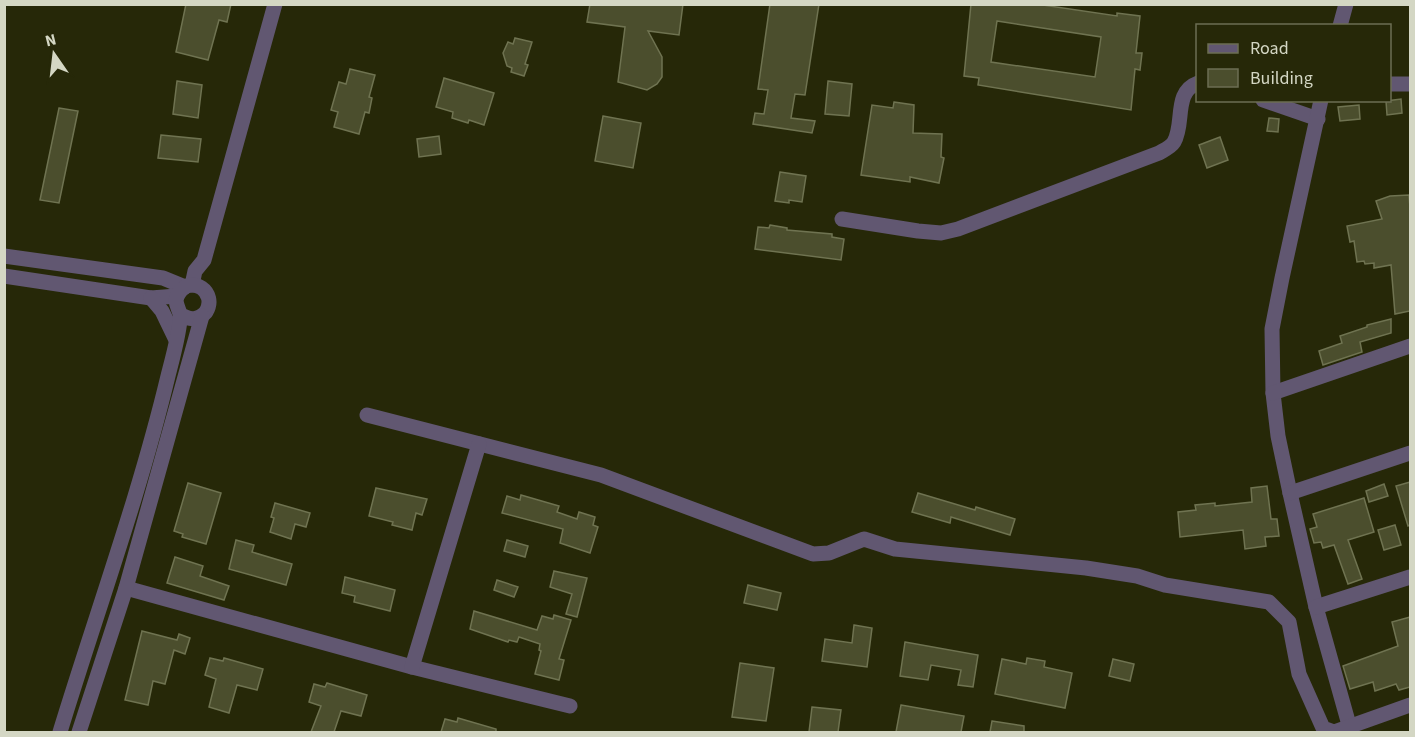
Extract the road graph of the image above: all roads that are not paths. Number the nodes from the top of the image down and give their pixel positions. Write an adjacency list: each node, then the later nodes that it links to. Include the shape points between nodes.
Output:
1 (274, 4): 12 (street)
2 (1346, 4): 3 (street)
3 (1341, 24)
4 (1196, 83): 10 (street, via 1182,97 1173,144 1159,153 942,233)
5 (1391, 84): 6 (street)
6 (1410, 84)
7 (1269, 102): 9 (street)
8 (1321, 102): 9 (street)
9 (1318, 119): 21 (street, via 1272,329)
10 (842, 219)
11 (4, 256): 14 (street, via 164,278)
12 (204, 260): 14 (street); 15 (street)
13 (4, 276): 16 (street)
14 (185, 289): 15 (street, via 203,288); 16 (street); 17 (street, via 176,302)
15 (207, 292): 18 (street, via 209,308)
16 (151, 298): 19 (street)
17 (180, 314): 18 (street, via 195,319); 19 (street)
18 (202, 316): 27 (street)
19 (176, 340): 33 (street, via 151,442)
20 (1410, 346): 21 (street)
21 (1273, 393): 25 (street)
22 (367, 415): 23 (street)
23 (479, 444): 29 (street); 32 (street, via 601,475 813,554 829,553 864,539 895,549 1086,568 1269,602 1289,622 1299,674 1323,728 1334,732)
24 (1410, 453): 25 (street)
25 (1290, 494): 28 (street)
26 (1410, 577): 28 (street)
27 (126, 588): 29 (street); 34 (street)
28 (1317, 607): 32 (street)
29 (412, 667): 31 (street)
30 (1410, 705): 32 (street)
31 (570, 706)
32 (1350, 729)
33 (60, 732)
34 (79, 732)

